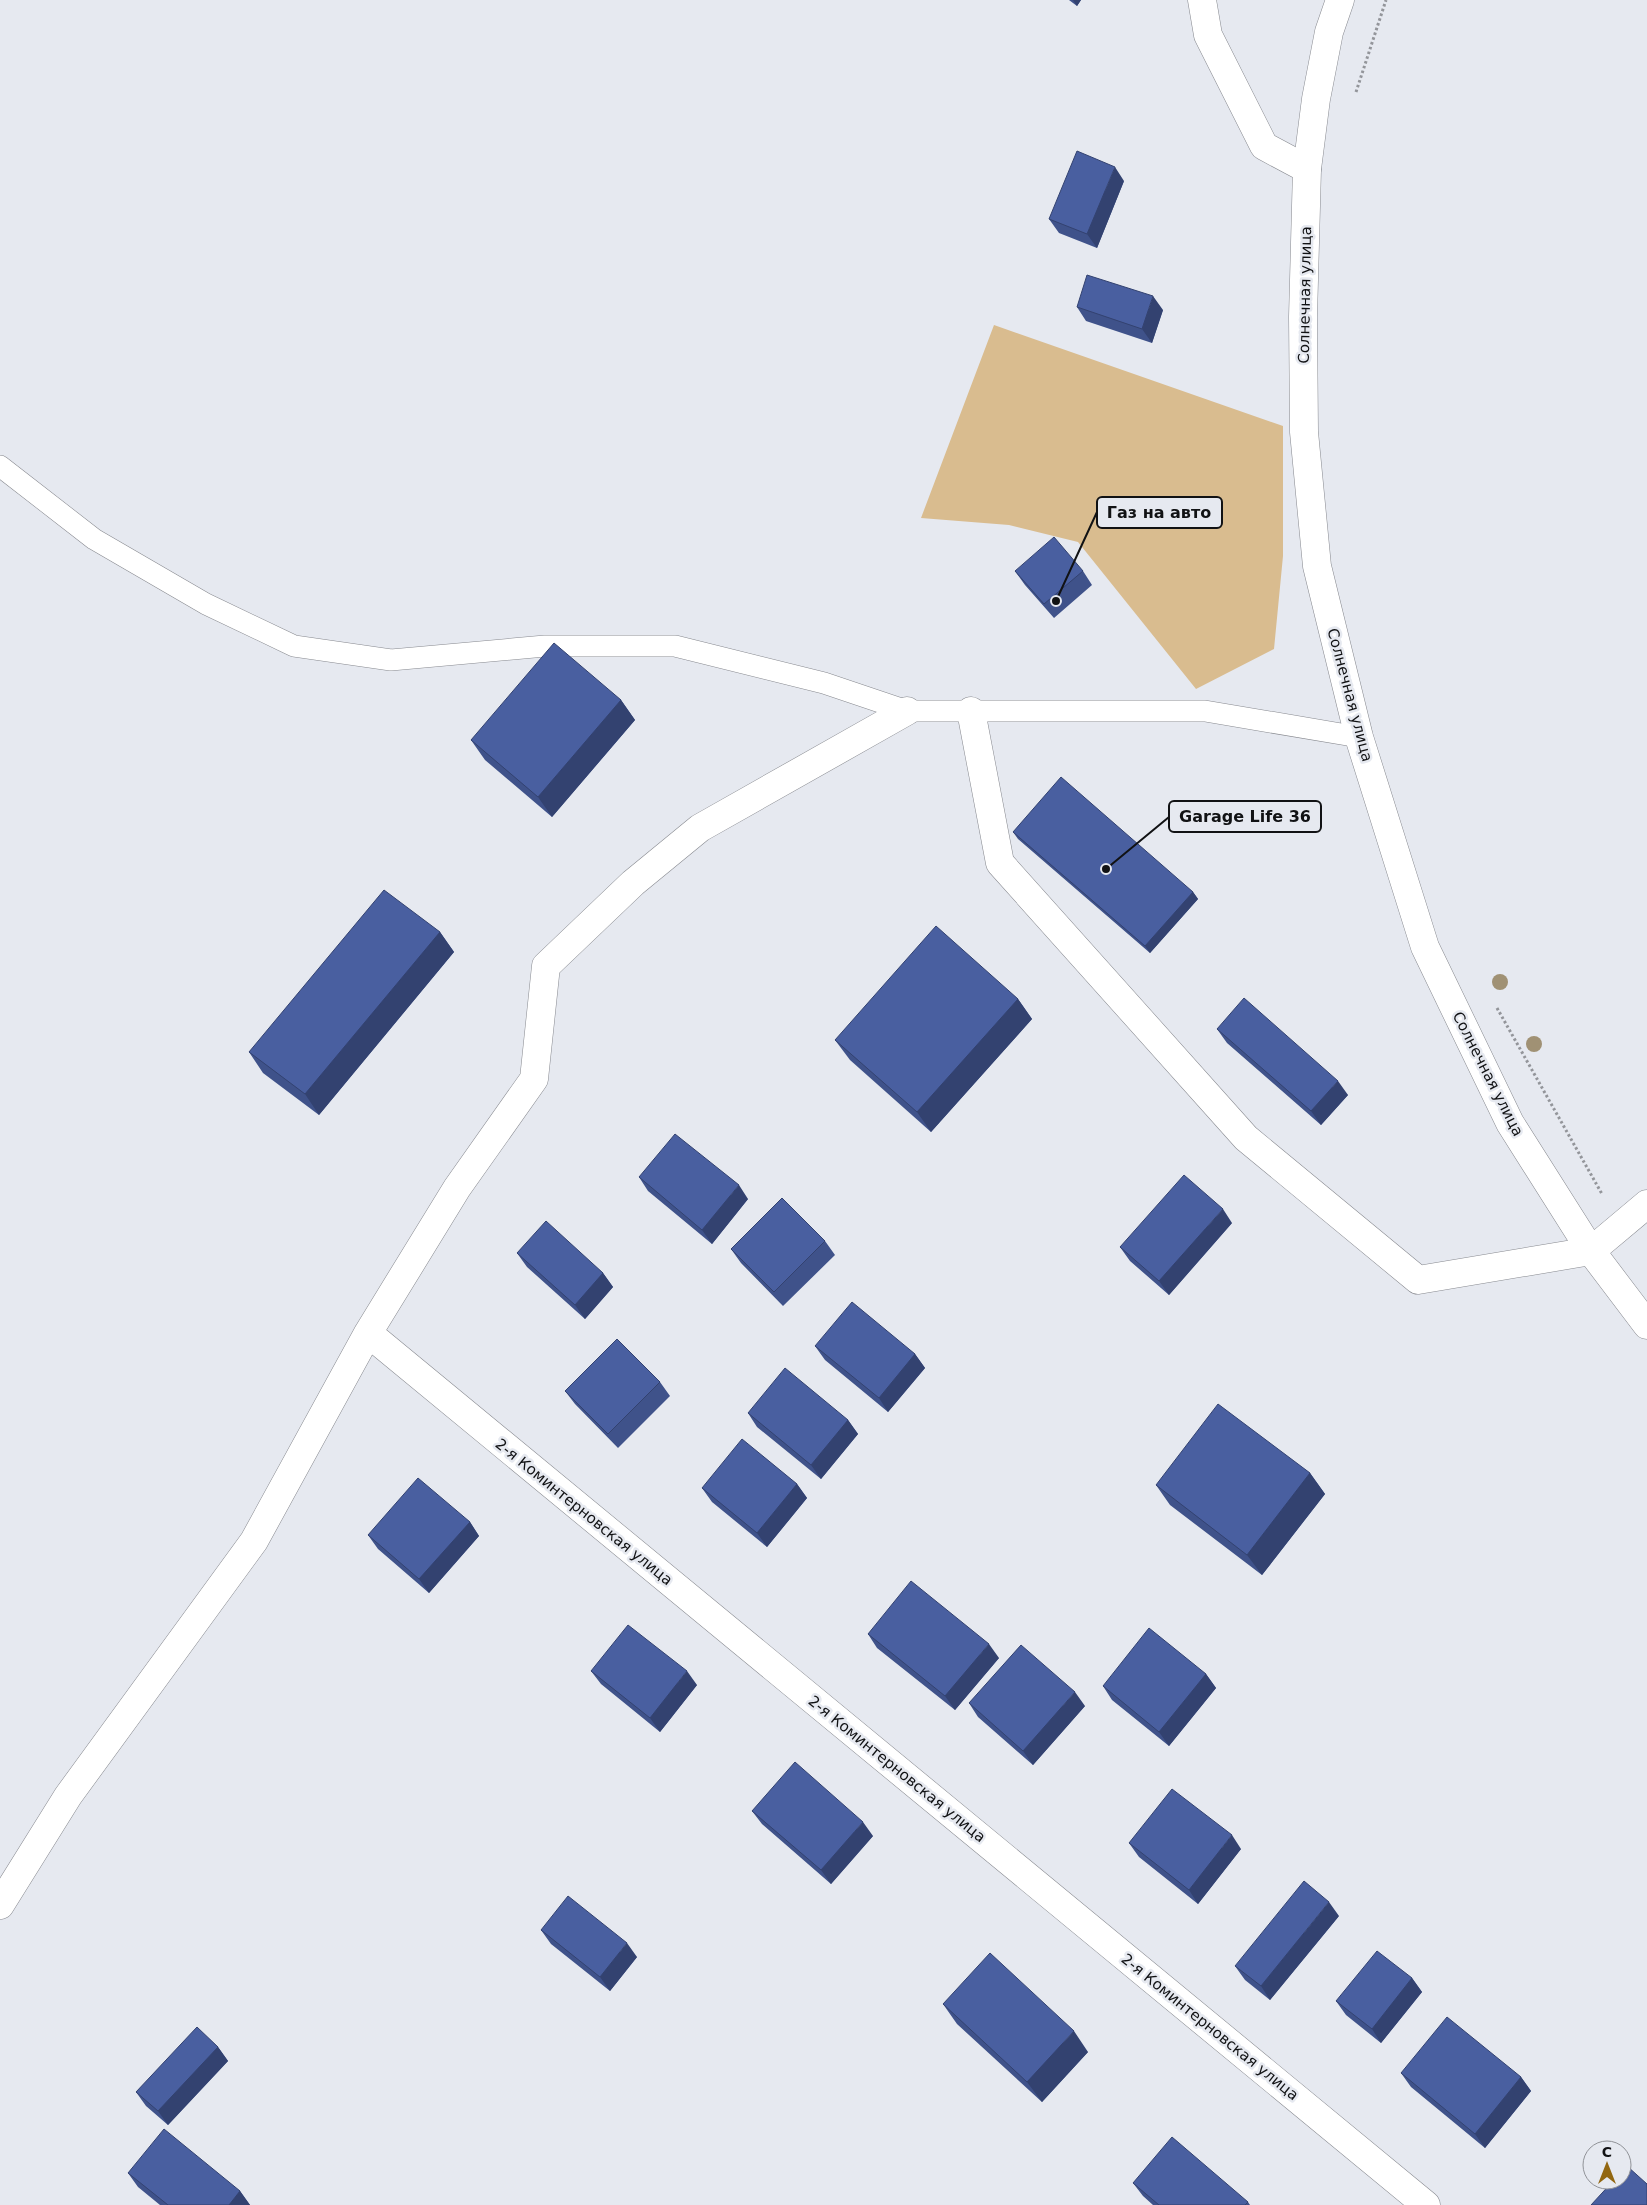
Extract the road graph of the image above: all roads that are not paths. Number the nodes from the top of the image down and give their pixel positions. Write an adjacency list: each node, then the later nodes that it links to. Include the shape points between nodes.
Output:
1 (1202, 0): 3 (street, via 1208,35 1264,146)
2 (1340, 0): 3 (street, Солнечная улица, via 1329,32)
3 (1307, 169): 7 (street, Солнечная улица, via 1304,432 1317,566)
4 (0, 466): 5 (lane, via 94,539 206,604 294,646 391,660 545,646 675,646 824,684)
5 (907, 711): 6 (lane); 11 (street, via 700,828 633,883 546,966 534,1079 457,1188)
6 (972, 711): 7 (lane, via 1205,711); 9 (street, via 1000,862 1246,1138 1418,1280)
7 (1359, 737): 9 (street, Солнечная улица, via 1426,947 1510,1123)
8 (1647, 1204): 9 (street)
9 (1591, 1250): 10 (street, Солнечная улица)
10 (1647, 1326)
11 (368, 1333): 12 (street, via 254,1541 68,1796); 13 (street, 2-я Коминтерновская улица)
12 (0, 1905)
13 (1426, 2205)

